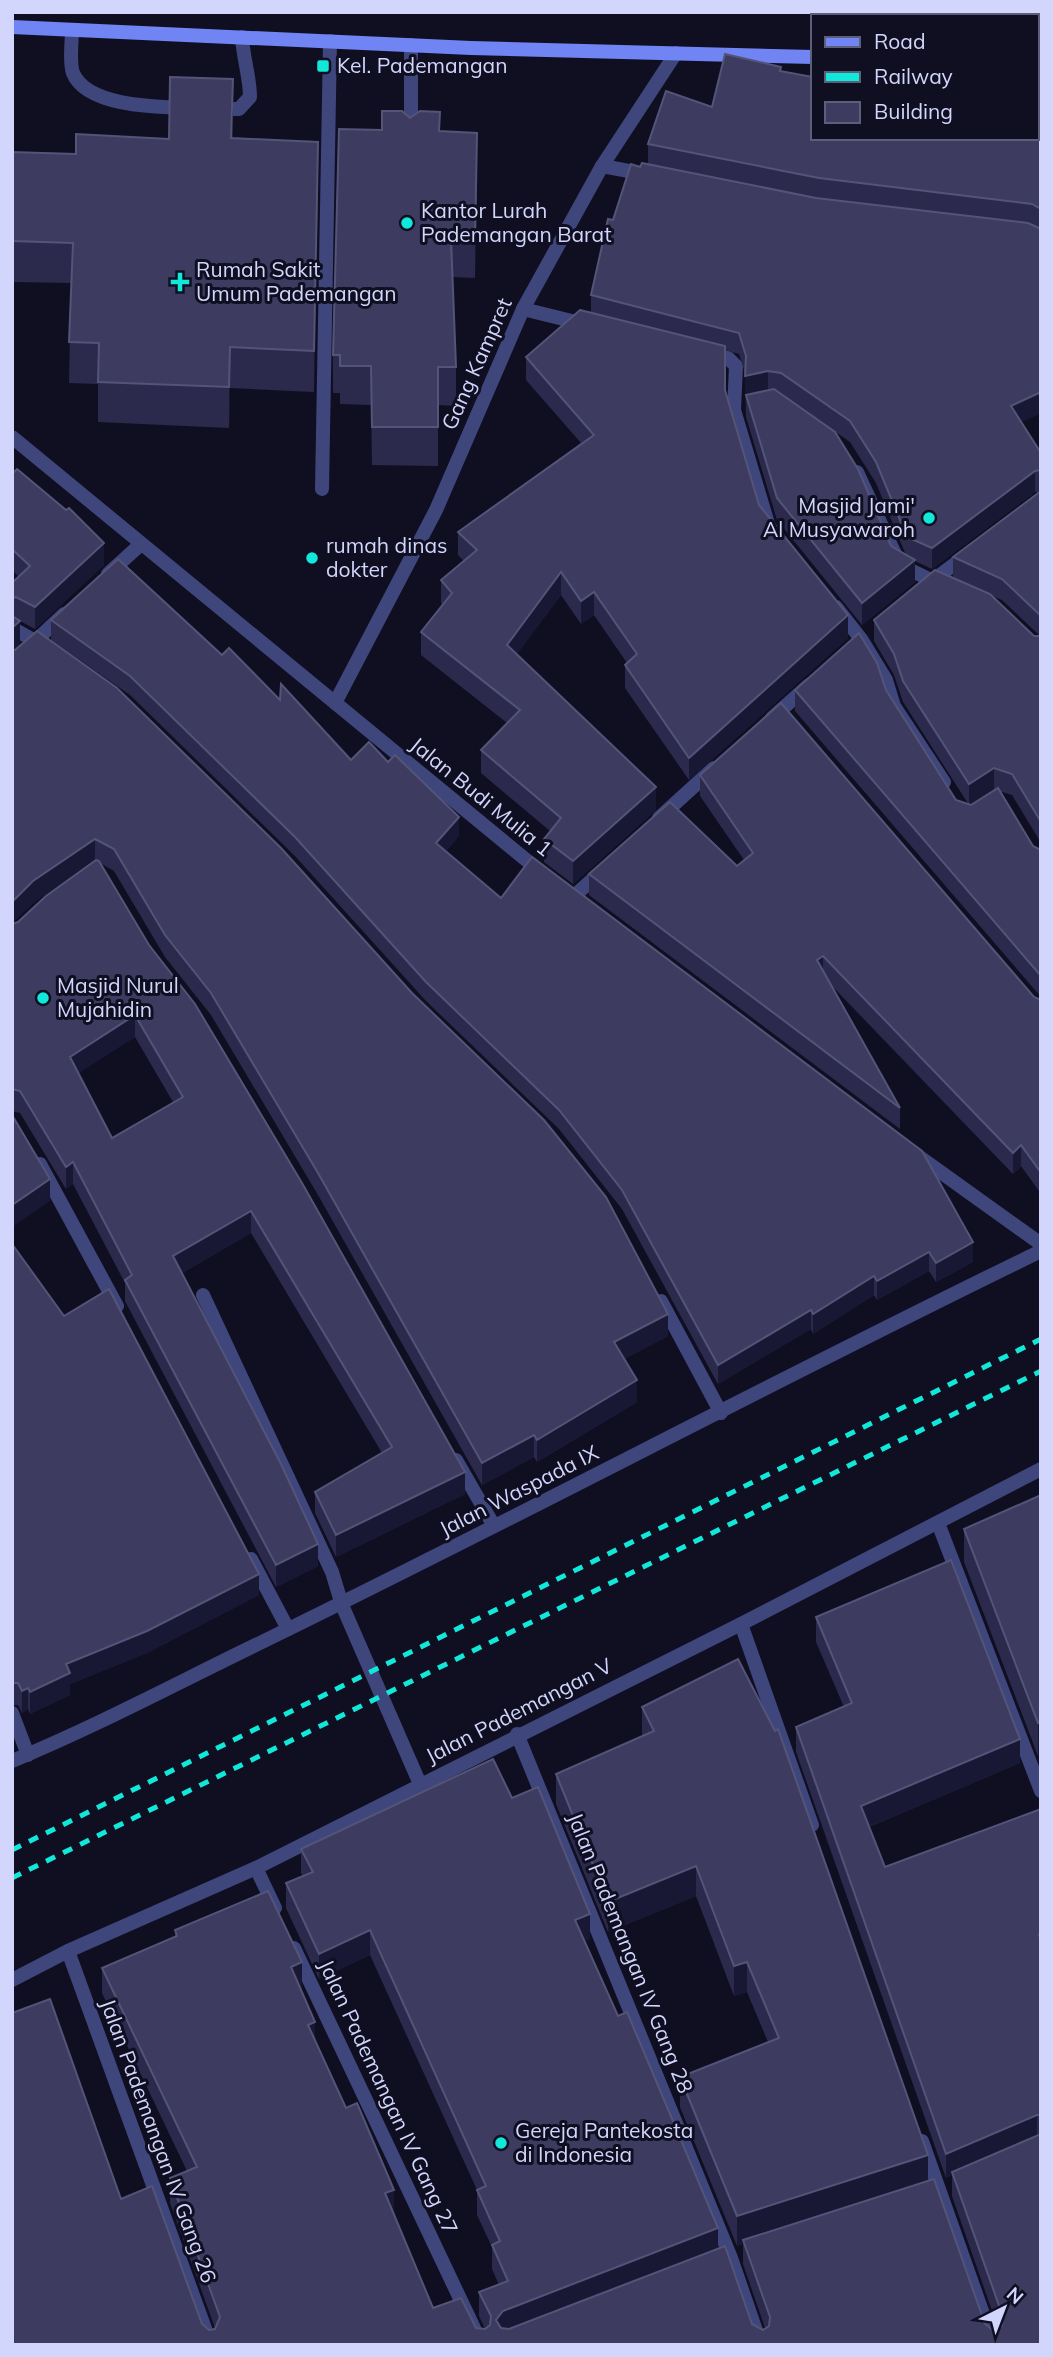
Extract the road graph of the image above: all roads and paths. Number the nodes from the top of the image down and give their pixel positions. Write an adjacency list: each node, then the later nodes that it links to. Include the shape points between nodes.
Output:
1 (12, 27): 2 (street)
2 (72, 30): 3 (street); 3 (street, via 73,73 88,91 115,102 184,108 239,109 250,97)
3 (242, 37): 4 (street)
4 (330, 41): 5 (street); 16 (street)
5 (411, 45): 6 (street); 8 (street)
6 (676, 53): 7 (street); 9 (street, Gang Kampret)
7 (811, 57)
8 (411, 147)
9 (602, 166): 10 (street); 11 (street, Gang Kampret)
10 (656, 176)
11 (523, 309): 12 (street); 31 (street, Gang Kampret, via 436,510)
12 (600, 328)
13 (690, 349): 17 (street, via 733,361 768,524)
14 (12, 437): 18 (street, Jalan Budi Mulia 1)
15 (848, 458): 20 (street, via 867,487 900,565)
16 (322, 489)
17 (776, 535)
18 (141, 544): 21 (street); 31 (street, Jalan Budi Mulia 1)
19 (975, 548): 20 (street)
20 (932, 581): 22 (street); 23 (street)
21 (93, 588)
22 (957, 591)
23 (914, 596)
24 (827, 597): 34 (street, via 861,639 886,680 894,706)
25 (74, 605): 27 (street)
26 (12, 628): 27 (street)
27 (35, 640): 28 (street); 29 (street)
28 (57, 655)
29 (12, 663)
30 (821, 674): 32 (street, via 785,715)
31 (335, 703): 36 (street, Jalan Budi Mulia 1, via 568,893)
32 (761, 728)
33 (730, 754): 35 (street)
34 (951, 795)
35 (652, 825)
36 (612, 861)
37 (904, 1145): 39 (street)
38 (32, 1151): 43 (street)
39 (1041, 1244)
40 (1041, 1251): 44 (street, Jalan Waspada IX)
41 (652, 1284): 44 (street)
42 (203, 1296): 50 (street, via 332,1572)
43 (124, 1319)
44 (721, 1413): 48 (street, Jalan Waspada IX)
45 (446, 1441): 48 (street)
46 (1041, 1469): 47 (street, Jalan Pademangan V)
47 (938, 1523): 51 (street, Jalan Pademangan V); 58 (street)
48 (494, 1526): 50 (street, Jalan Waspada IX)
49 (245, 1547): 52 (street)
50 (342, 1605): 52 (street, Jalan Waspada IX); 57 (street)
51 (741, 1624): 54 (street, Jalan Pademangan V); 59 (street)
52 (288, 1629): 55 (street, Jalan Waspada IX)
53 (12, 1713): 55 (street)
54 (517, 1734): 57 (street, Jalan Pademangan V); 66 (street, Jalan Pademangan IV Gang 28, via 731,2258)
55 (28, 1755): 56 (street, Jalan Waspada IX)
56 (12, 1761)
57 (420, 1784): 60 (street, Jalan Pademangan V)
58 (1041, 1791)
59 (815, 1835)
60 (256, 1868): 61 (street, Jalan Pademangan V); 65 (street, Jalan Pademangan IV Gang 27)
61 (68, 1951): 62 (street, Jalan Pademangan V); 64 (street, Jalan Pademangan IV Gang 26)
62 (12, 1980)
63 (917, 2125): 67 (street)
64 (212, 2345)
65 (482, 2345)
66 (761, 2345)
67 (994, 2345)

